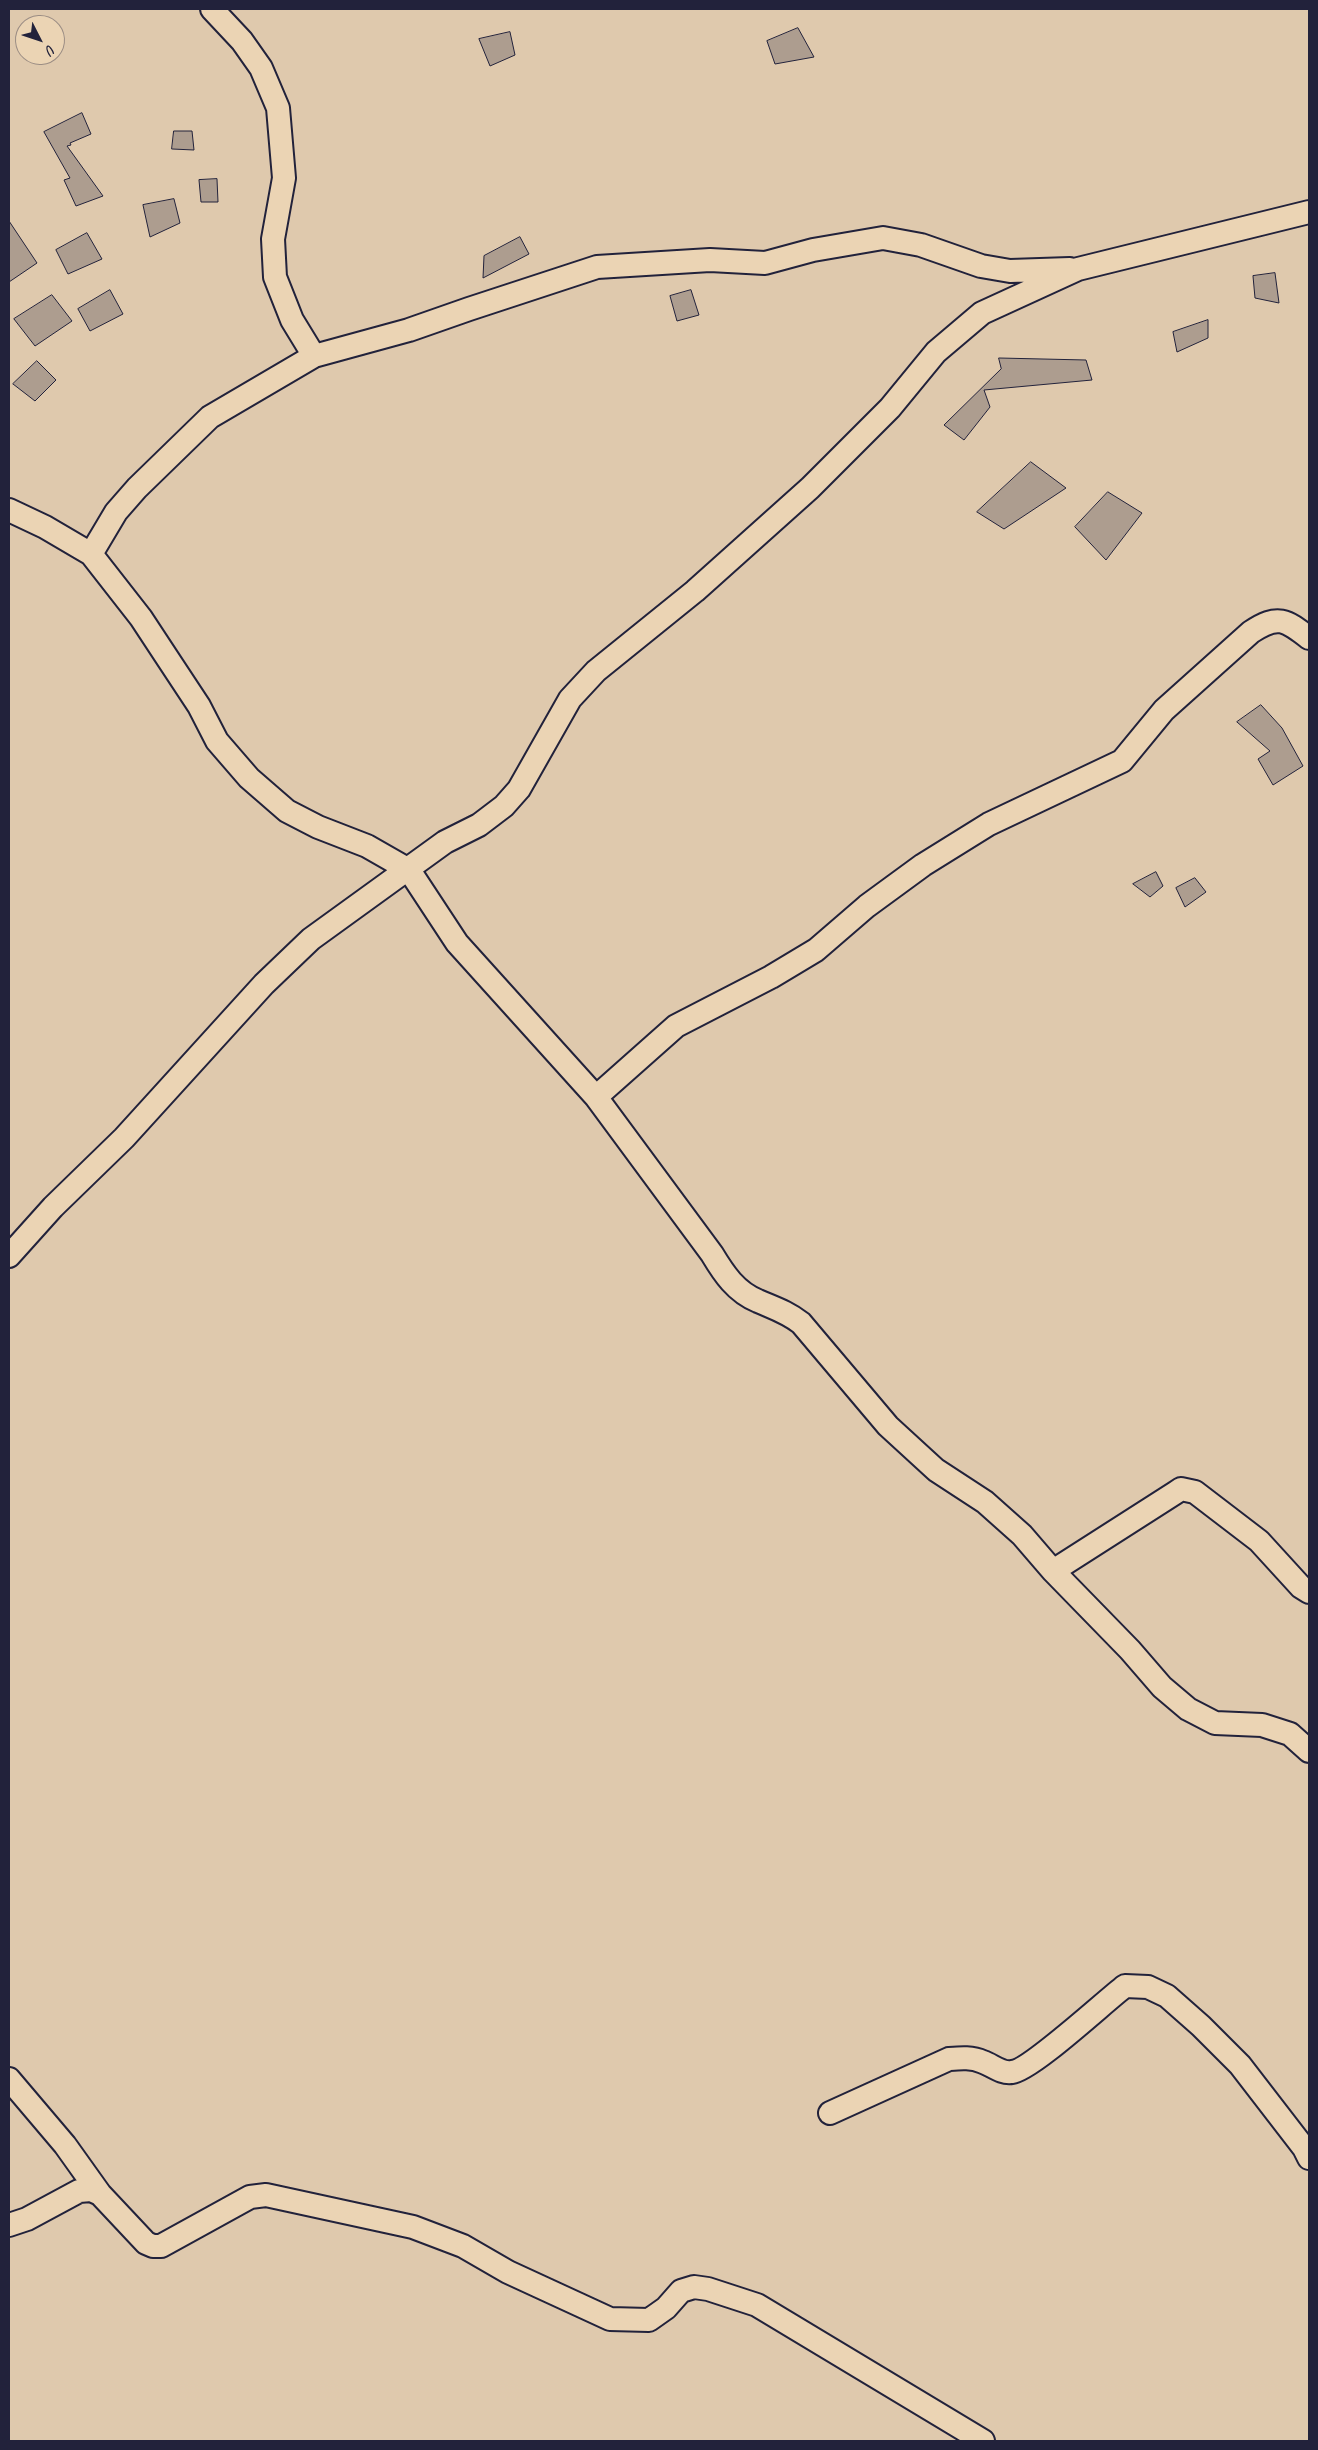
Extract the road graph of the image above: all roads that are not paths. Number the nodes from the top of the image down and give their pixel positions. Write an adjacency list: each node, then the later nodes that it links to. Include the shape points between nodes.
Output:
1 (212, 9): 4 (street, via 242,41 261,68 278,108 284,178 273,239 275,277 292,320)
2 (1309, 212): 3 (street)
3 (1078, 269): 4 (street, via 1010,271 982,266 921,245 883,238 813,250 764,263 710,260 597,267 409,330); 8 (street, via 982,313 936,352 890,408 810,488 695,591 596,671 556,719 519,789 504,806 480,825 445,842)
4 (314, 356): 6 (street, via 210,418 136,488 116,512)
5 (9, 510): 6 (street)
6 (91, 554): 8 (street, via 156,641 199,706 217,741 249,778 287,811 367,846)
7 (1309, 638): 9 (street, via 1289,623 1278,621 1264,623 1250,632 1164,710 1122,761 989,824 923,865 867,906 816,950 676,1026)
8 (409, 870): 9 (street, via 457,943); 10 (street, via 311,939 264,984 124,1138 53,1207)
9 (596, 1097): 11 (street, via 712,1254 724,1275 757,1301 788,1313 801,1322 888,1426 936,1470 985,1502 1022,1535)
10 (9, 1256)
11 (1052, 1571): 12 (street, via 1175,1493 1188,1489 1259,1541); 13 (street, via 1162,1687 1188,1709 1215,1722 1262,1726 1290,1734)
12 (1309, 1592)
13 (1309, 1751)
14 (9, 2079): 17 (street)
15 (830, 2114): 16 (street, via 949,2059 964,2057 1005,2072 1016,2071 1125,1986 1148,1987 1167,1996 1240,2065)
16 (1309, 2158)
17 (100, 2194): 18 (street, via 91,2190 79,2191 27,2219); 19 (street, via 121,2219 153,2246 161,2246 258,2195 414,2227 463,2246 508,2272 610,2319 649,2320 666,2308 681,2291 694,2287 708,2289 758,2305)
18 (9, 2224)
19 (983, 2441)

